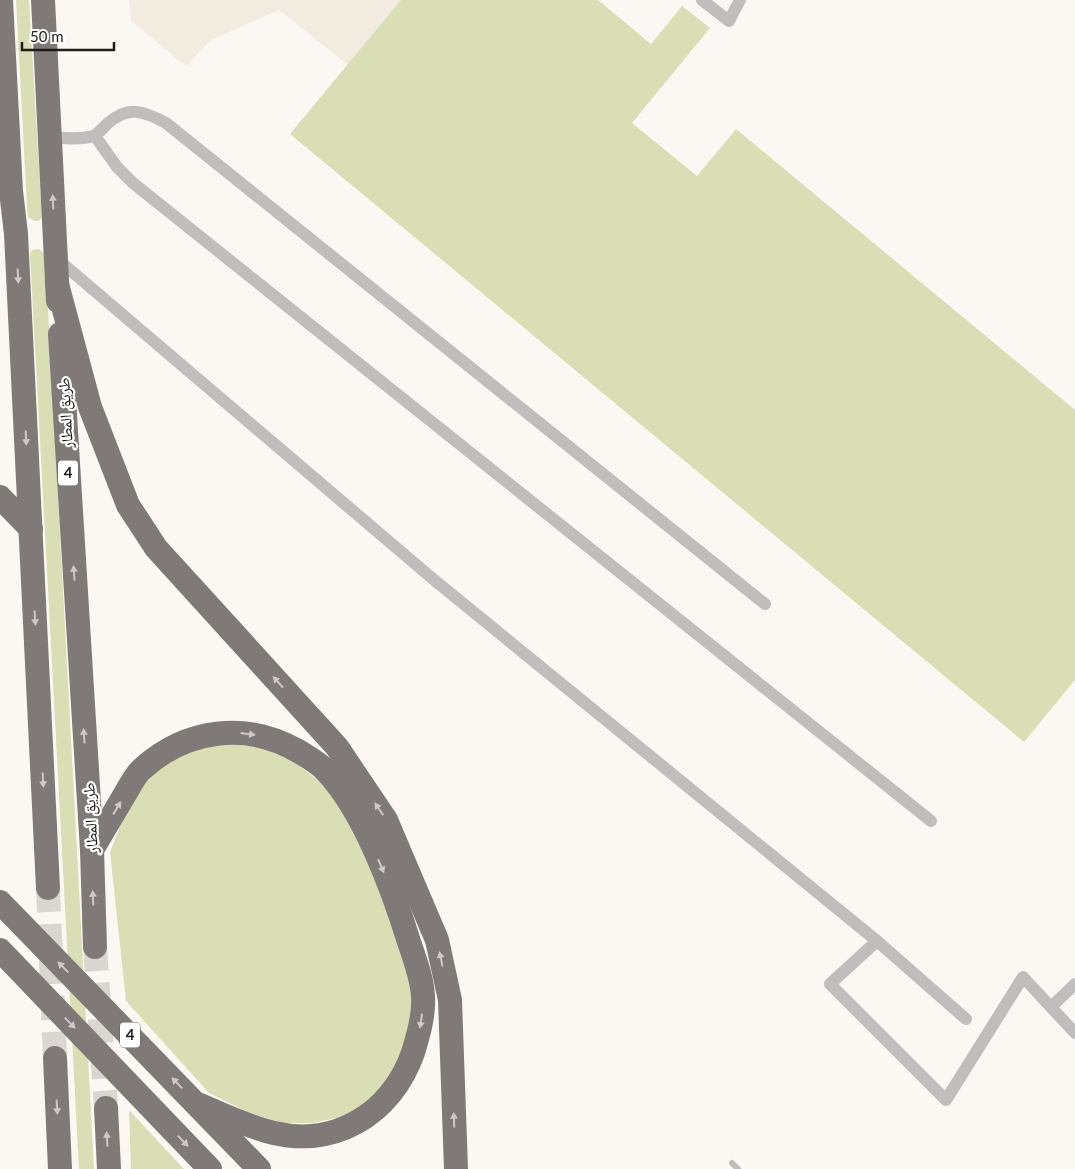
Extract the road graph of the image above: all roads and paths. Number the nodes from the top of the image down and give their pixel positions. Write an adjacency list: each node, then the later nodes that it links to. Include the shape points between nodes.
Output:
1 (2, 0): 8 (highway, via 10,191)
2 (43, 0): 6 (highway, طريق المطار / 4)
3 (702, 0): 4 (street, via 729,21)
4 (740, 0)
5 (95, 136): 6 (street); 13 (street, via 117,114 131,111 148,113 166,123); 14 (street, via 133,183)
6 (50, 137): 7 (highway, طريق المطار / 4, one-way to 6)
7 (54, 233): 8 (highway); 9 (highway, طريق المطار / 4)
8 (8, 235): 12 (highway, one-way to 12)
9 (56, 258): 10 (highway, طريق المطار / 4); 18 (street, via 433,579)
10 (57, 284): 15 (highway, طريق المطار / 4, one-way to 10); 33 (highway, one-way to 10, via 450,1000 438,940 386,820 337,747 156,548 128,505 90,407)
11 (0, 497): 12 (highway)
12 (31, 529): 16 (highway, one-way to 16)
13 (764, 604)
14 (931, 821)
15 (92, 850): 19 (highway, طريق المطار / 4, one-way to 15); 26 (highway, one-way to 26, via 140,771 164,752 202,736 223,732 266,737 287,744 326,770 367,834 398,906 419,974 423,996 422,1021 407,1069 394,1091 378,1108 339,1130 298,1135 275,1133)
16 (48, 888)
17 (0, 902): 26 (highway, 4, one-way to 17)
18 (877, 941): 22 (street, via 830,984 946,1100 1022,978); 23 (street)
19 (95, 946)
20 (0, 950): 31 (highway, 4, one-way to 31)
21 (1075, 984): 22 (street)
22 (1051, 1008): 24 (street)
23 (966, 1019)
24 (1075, 1032)
25 (55, 1058): 29 (highway, one-way to 29)
26 (197, 1104): 32 (highway, 4)
27 (106, 1108): 30 (highway, one-way to 27)
28 (732, 1164): 34 (lane)
29 (59, 1167)
30 (109, 1169)
31 (210, 1169)
32 (259, 1169)
33 (456, 1169)
34 (738, 1169)

